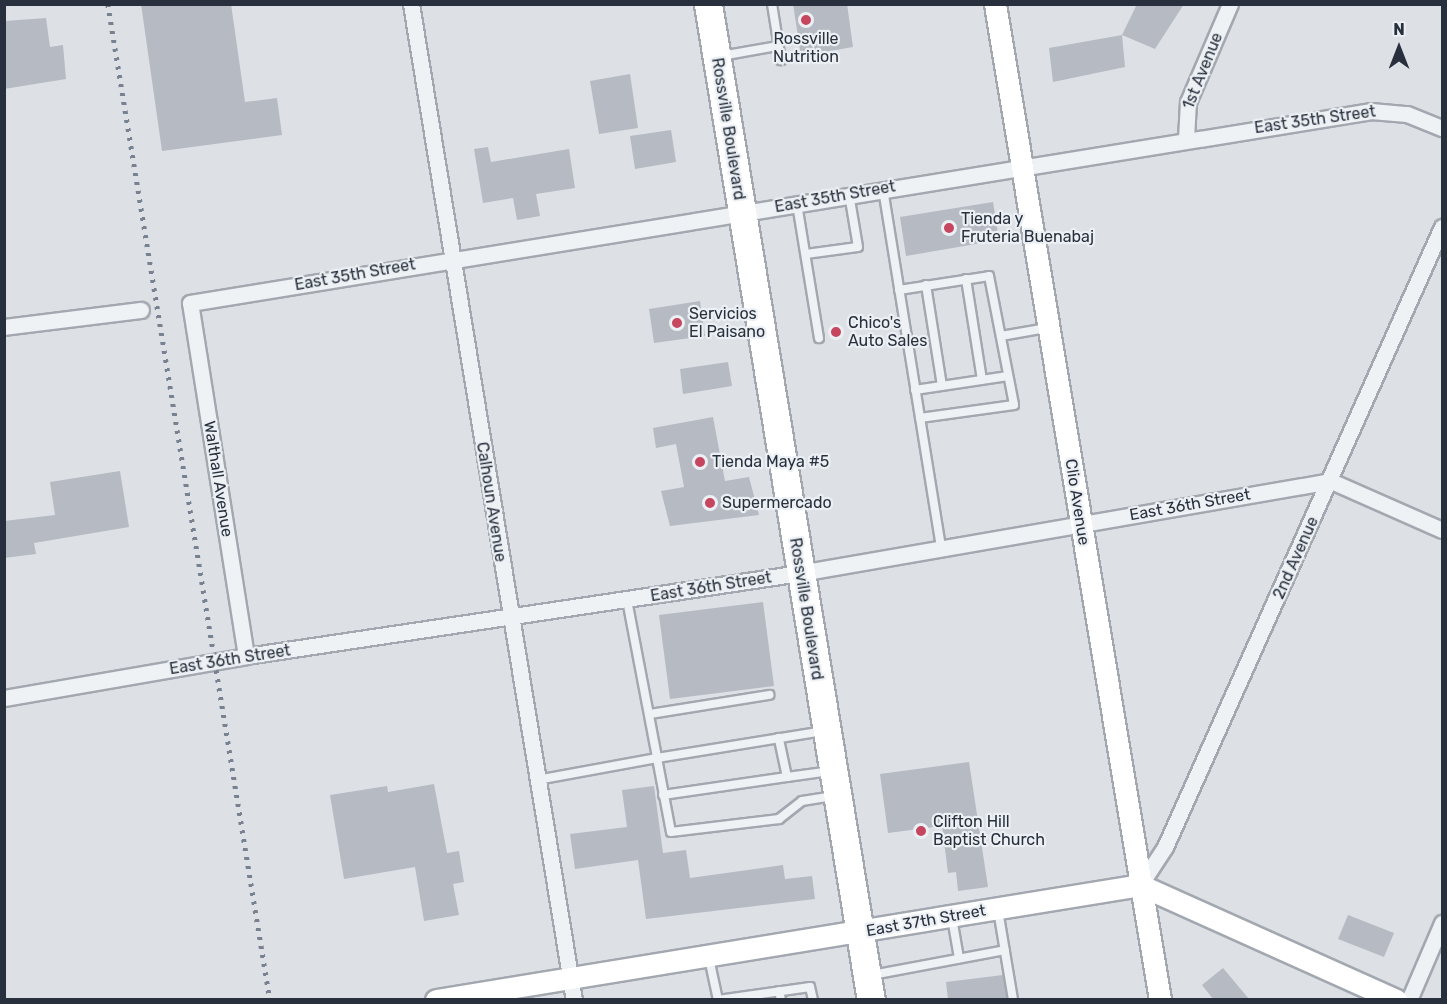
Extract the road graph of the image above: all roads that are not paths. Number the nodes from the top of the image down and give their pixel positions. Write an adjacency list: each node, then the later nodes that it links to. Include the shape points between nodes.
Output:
1 (411, 4): 18 (street, Calhoun Avenue)
2 (708, 4): 7 (highway, Rossville Boulevard)
3 (772, 4): 6 (lane)
4 (995, 4): 11 (street, Clio Avenue)
5 (1230, 4): 10 (street, 1st Avenue, via 1188,102)
6 (778, 46): 7 (lane); 8 (lane)
7 (716, 57): 15 (highway, Rossville Boulevard)
8 (781, 60)
9 (1443, 128): 10 (street, East 35th Street, via 1390,110)
10 (1186, 140): 11 (street, East 35th Street)
11 (1021, 165): 12 (street, East 35th Street); 25 (street, Clio Avenue)
12 (882, 189): 13 (street, East 35th Street); 21 (lane)
13 (849, 194): 14 (street, East 35th Street); 17 (lane, via 858,247)
14 (797, 203): 15 (street, East 35th Street); 17 (lane)
15 (741, 213): 18 (street, East 35th Street); 37 (highway, Rossville Boulevard)
16 (1443, 227): 33 (street, 2nd Avenue)
17 (806, 254): 27 (lane)
18 (451, 258): 22 (street, East 35th Street); 39 (street, Calhoun Avenue)
19 (966, 279): 20 (lane); 26 (lane, via 989,276); 29 (lane)
20 (926, 285): 21 (lane); 30 (lane)
21 (899, 290): 31 (lane)
22 (190, 303): 40 (street, Walthall Avenue)
23 (141, 310): 24 (street)
24 (4, 327)
25 (1048, 328): 26 (lane); 34 (street, Clio Avenue)
26 (1001, 336): 28 (lane)
27 (819, 338)
28 (1008, 376): 29 (lane); 32 (lane, via 1014,405)
29 (982, 380): 30 (lane)
30 (942, 386): 31 (lane)
31 (915, 390): 32 (lane)
32 (920, 418): 36 (lane)
33 (1331, 481): 34 (street, East 36th Street); 35 (street); 51 (street, 2nd Avenue, via 1165,847)
34 (1080, 525): 36 (street, East 36th Street); 51 (street, Clio Avenue)
35 (1443, 530)
36 (941, 549): 37 (street, East 36th Street)
37 (800, 573): 38 (street, East 36th Street); 44 (highway, Rossville Boulevard)
38 (627, 600): 39 (street, East 36th Street); 43 (lane)
39 (510, 619): 40 (street, East 36th Street); 48 (street, Calhoun Avenue)
40 (246, 656): 42 (street, East 36th Street)
41 (769, 694): 43 (lane)
42 (4, 698)
43 (650, 714): 46 (lane)
44 (827, 730): 45 (lane); 49 (highway, Rossville Boulevard)
45 (779, 738): 46 (lane); 47 (lane)
46 (657, 758): 48 (lane); 50 (lane)
47 (787, 777): 49 (lane); 50 (lane)
48 (537, 780): 60 (street, Calhoun Avenue)
49 (835, 783): 50 (lane, via 779,819 671,832); 55 (highway, Rossville Boulevard)
50 (663, 795)
51 (1140, 885): 52 (street, East 37th Street); 66 (street, Clio Avenue); 67 (street)
52 (998, 909): 53 (street, East 37th Street); 56 (lane)
53 (952, 917): 55 (street, East 37th Street); 58 (lane)
54 (1443, 923): 68 (street)
55 (860, 932): 57 (street, East 37th Street); 59 (highway, Rossville Boulevard)
56 (1005, 950): 58 (lane); 65 (lane)
57 (709, 957): 60 (street, East 37th Street); 62 (lane, via 718,999)
58 (959, 958): 59 (lane)
59 (869, 987)
60 (572, 989): 63 (street, East 37th Street)
61 (780, 995): 62 (lane); 64 (lane, via 810,987)
62 (754, 997)
63 (436, 999)
64 (813, 999)
65 (1013, 999)
66 (1160, 999)
67 (1396, 999)
68 (1408, 999)

